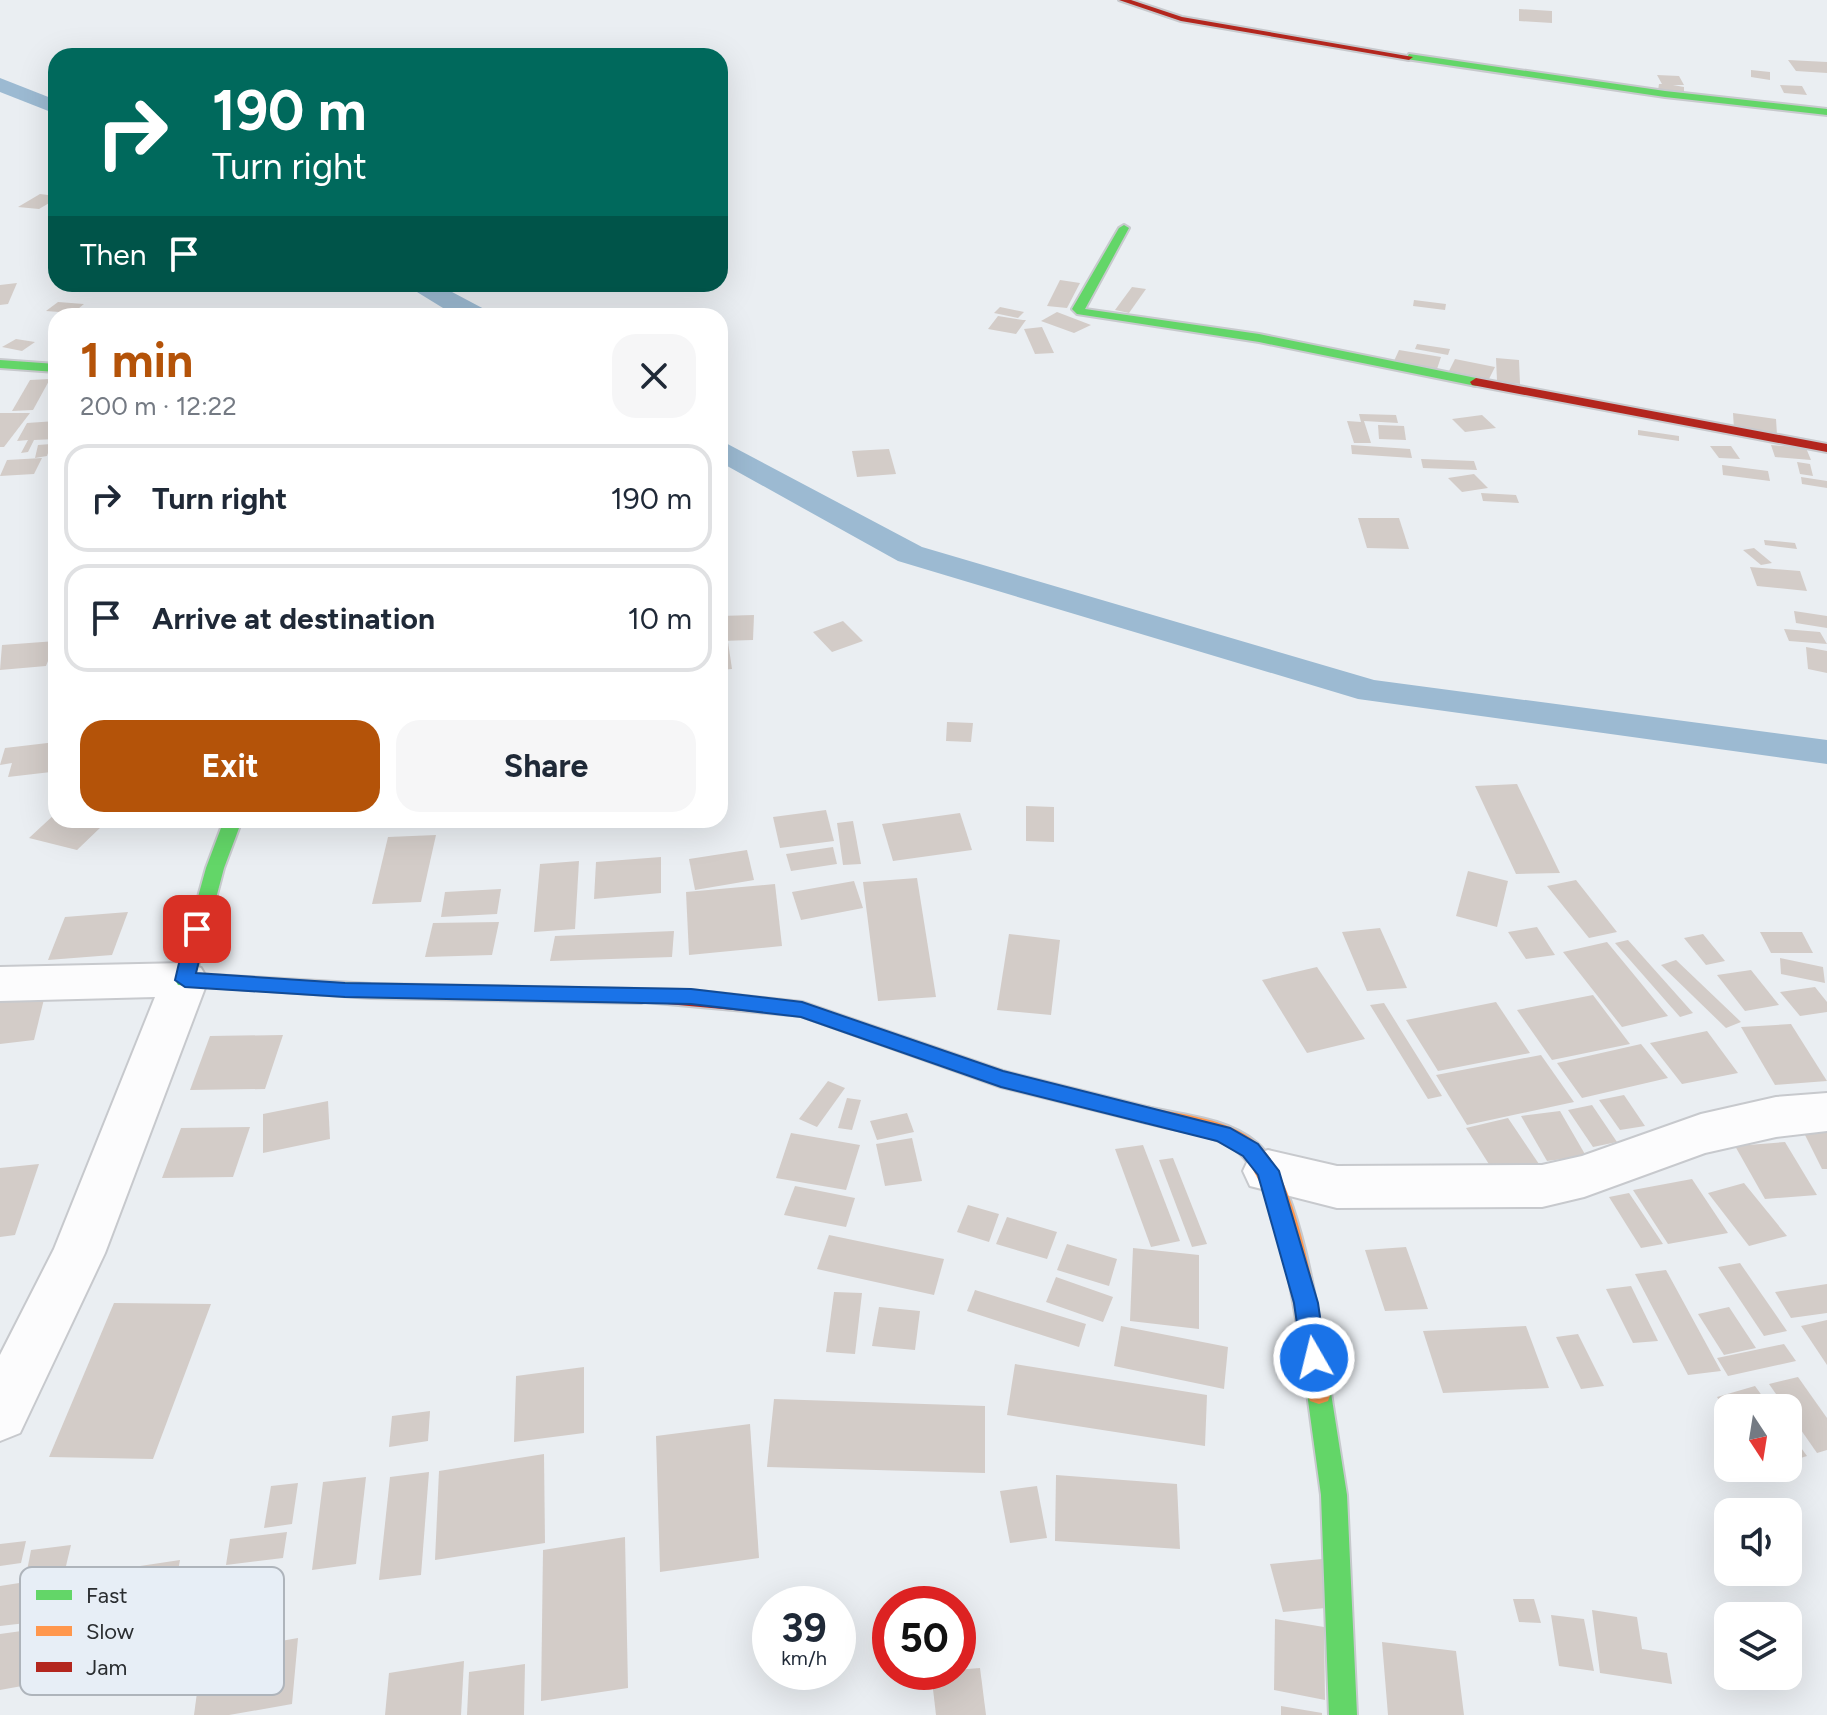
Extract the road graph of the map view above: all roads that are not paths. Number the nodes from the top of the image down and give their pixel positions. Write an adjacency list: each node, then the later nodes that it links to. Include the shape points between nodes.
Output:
1 (1123, 0): 2 (street, via 1181,19 1545,79)
2 (1827, 112)
3 (1124, 228): 6 (street, via 1078,309 1081,312 1259,338)
4 (0, 364): 5 (street)
5 (48, 367)
6 (1827, 448)
7 (230, 828): 8 (street)
8 (185, 980): 9 (street); 11 (street, via 355,990 691,997 802,1009 1001,1079 1222,1134 1251,1150); 12 (street, via 79,1253)
9 (0, 984)
10 (1827, 1112): 11 (street, via 1701,1134 1542,1186 1337,1187)
11 (1268, 1171): 13 (street, via 1306,1303 1332,1480)
12 (0, 1414)
13 (1343, 1715)

